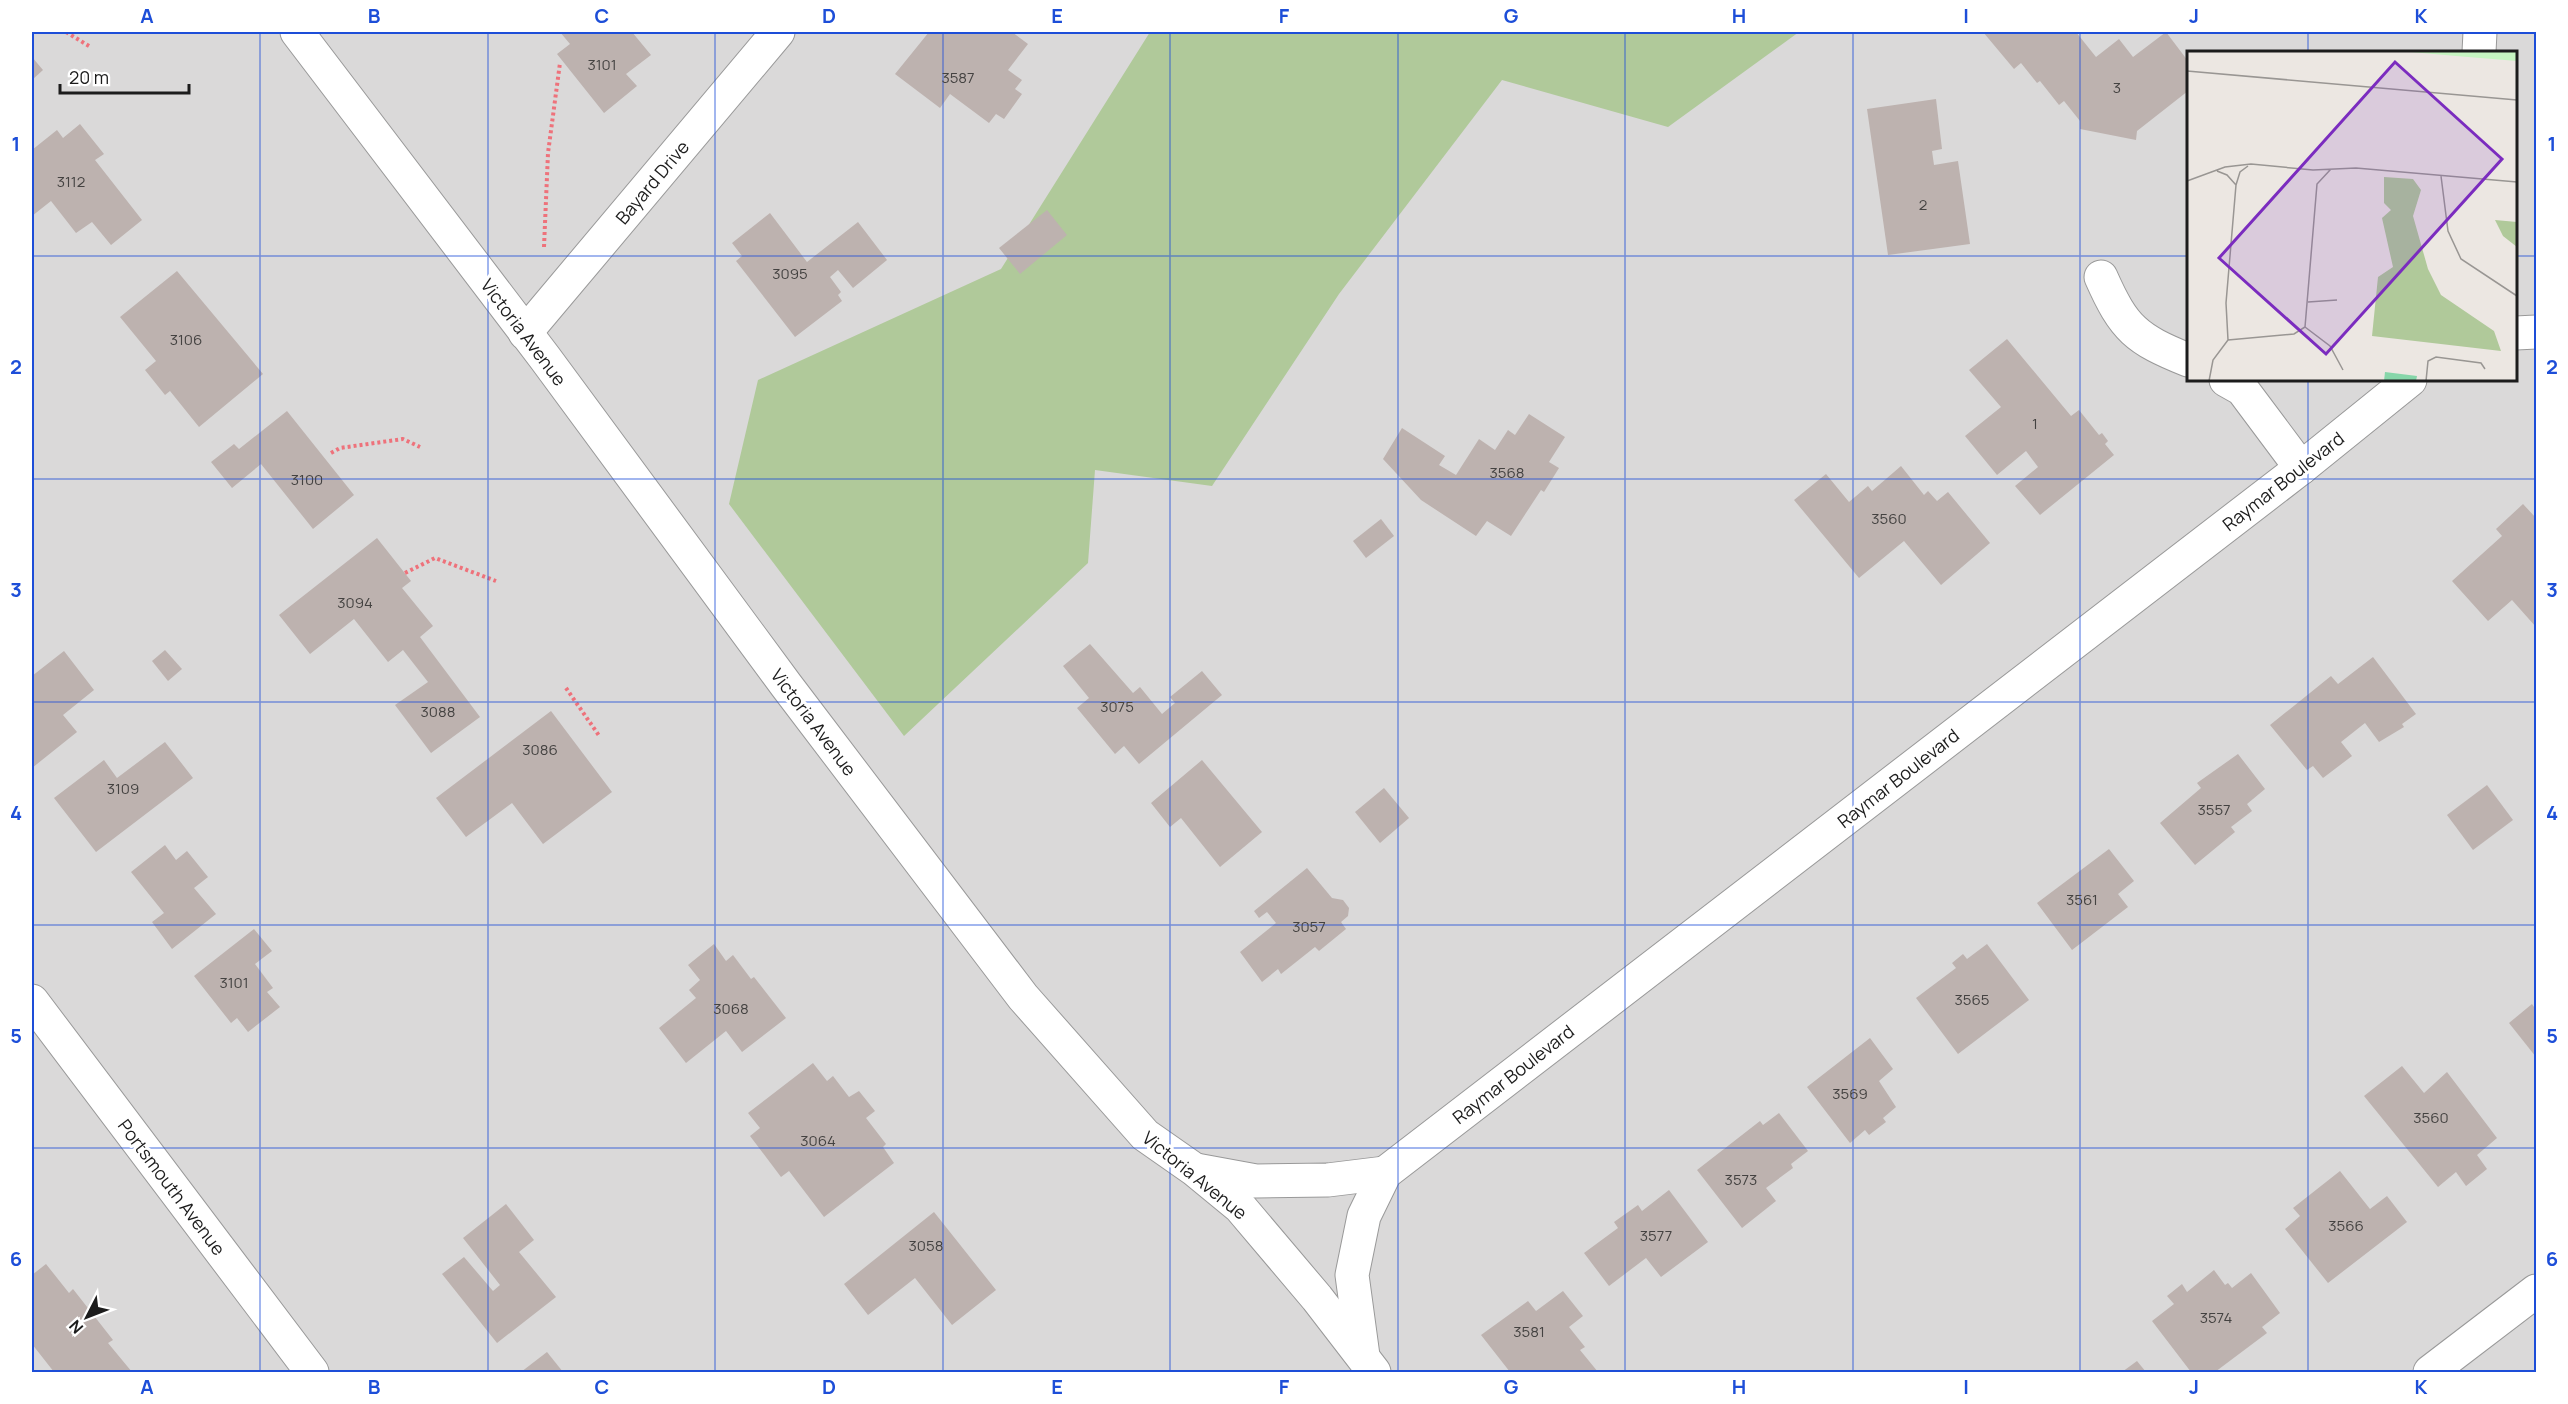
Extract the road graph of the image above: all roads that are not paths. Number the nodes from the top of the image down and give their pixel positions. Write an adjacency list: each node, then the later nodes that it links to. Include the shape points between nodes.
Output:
1 (297, 32): 6 (street, Victoria Avenue)
2 (778, 32): 6 (street, Bayard Drive)
3 (2480, 32): 4 (street)
4 (2479, 51)
5 (2101, 278): 9 (street, via 2115,309 2138,335)
6 (525, 333): 14 (street, Victoria Avenue, via 1023,997 1145,1135)
7 (2517, 333): 8 (street)
8 (2536, 333)
9 (2187, 360)
10 (2228, 381): 12 (street, via 2242,389)
11 (2409, 381): 12 (street, Raymar Boulevard)
12 (2301, 468): 15 (street, Raymar Boulevard)
13 (32, 1001): 18 (street, Portsmouth Avenue)
14 (1195, 1170): 15 (street, via 1256,1180 1328,1180); 17 (street, Victoria Avenue, via 1240,1207)
15 (1385, 1173): 17 (street, Raymar Boulevard, via 1364,1216 1352,1275)
16 (2536, 1291): 19 (street)
17 (1368, 1365)
18 (312, 1372)
19 (2430, 1372)

